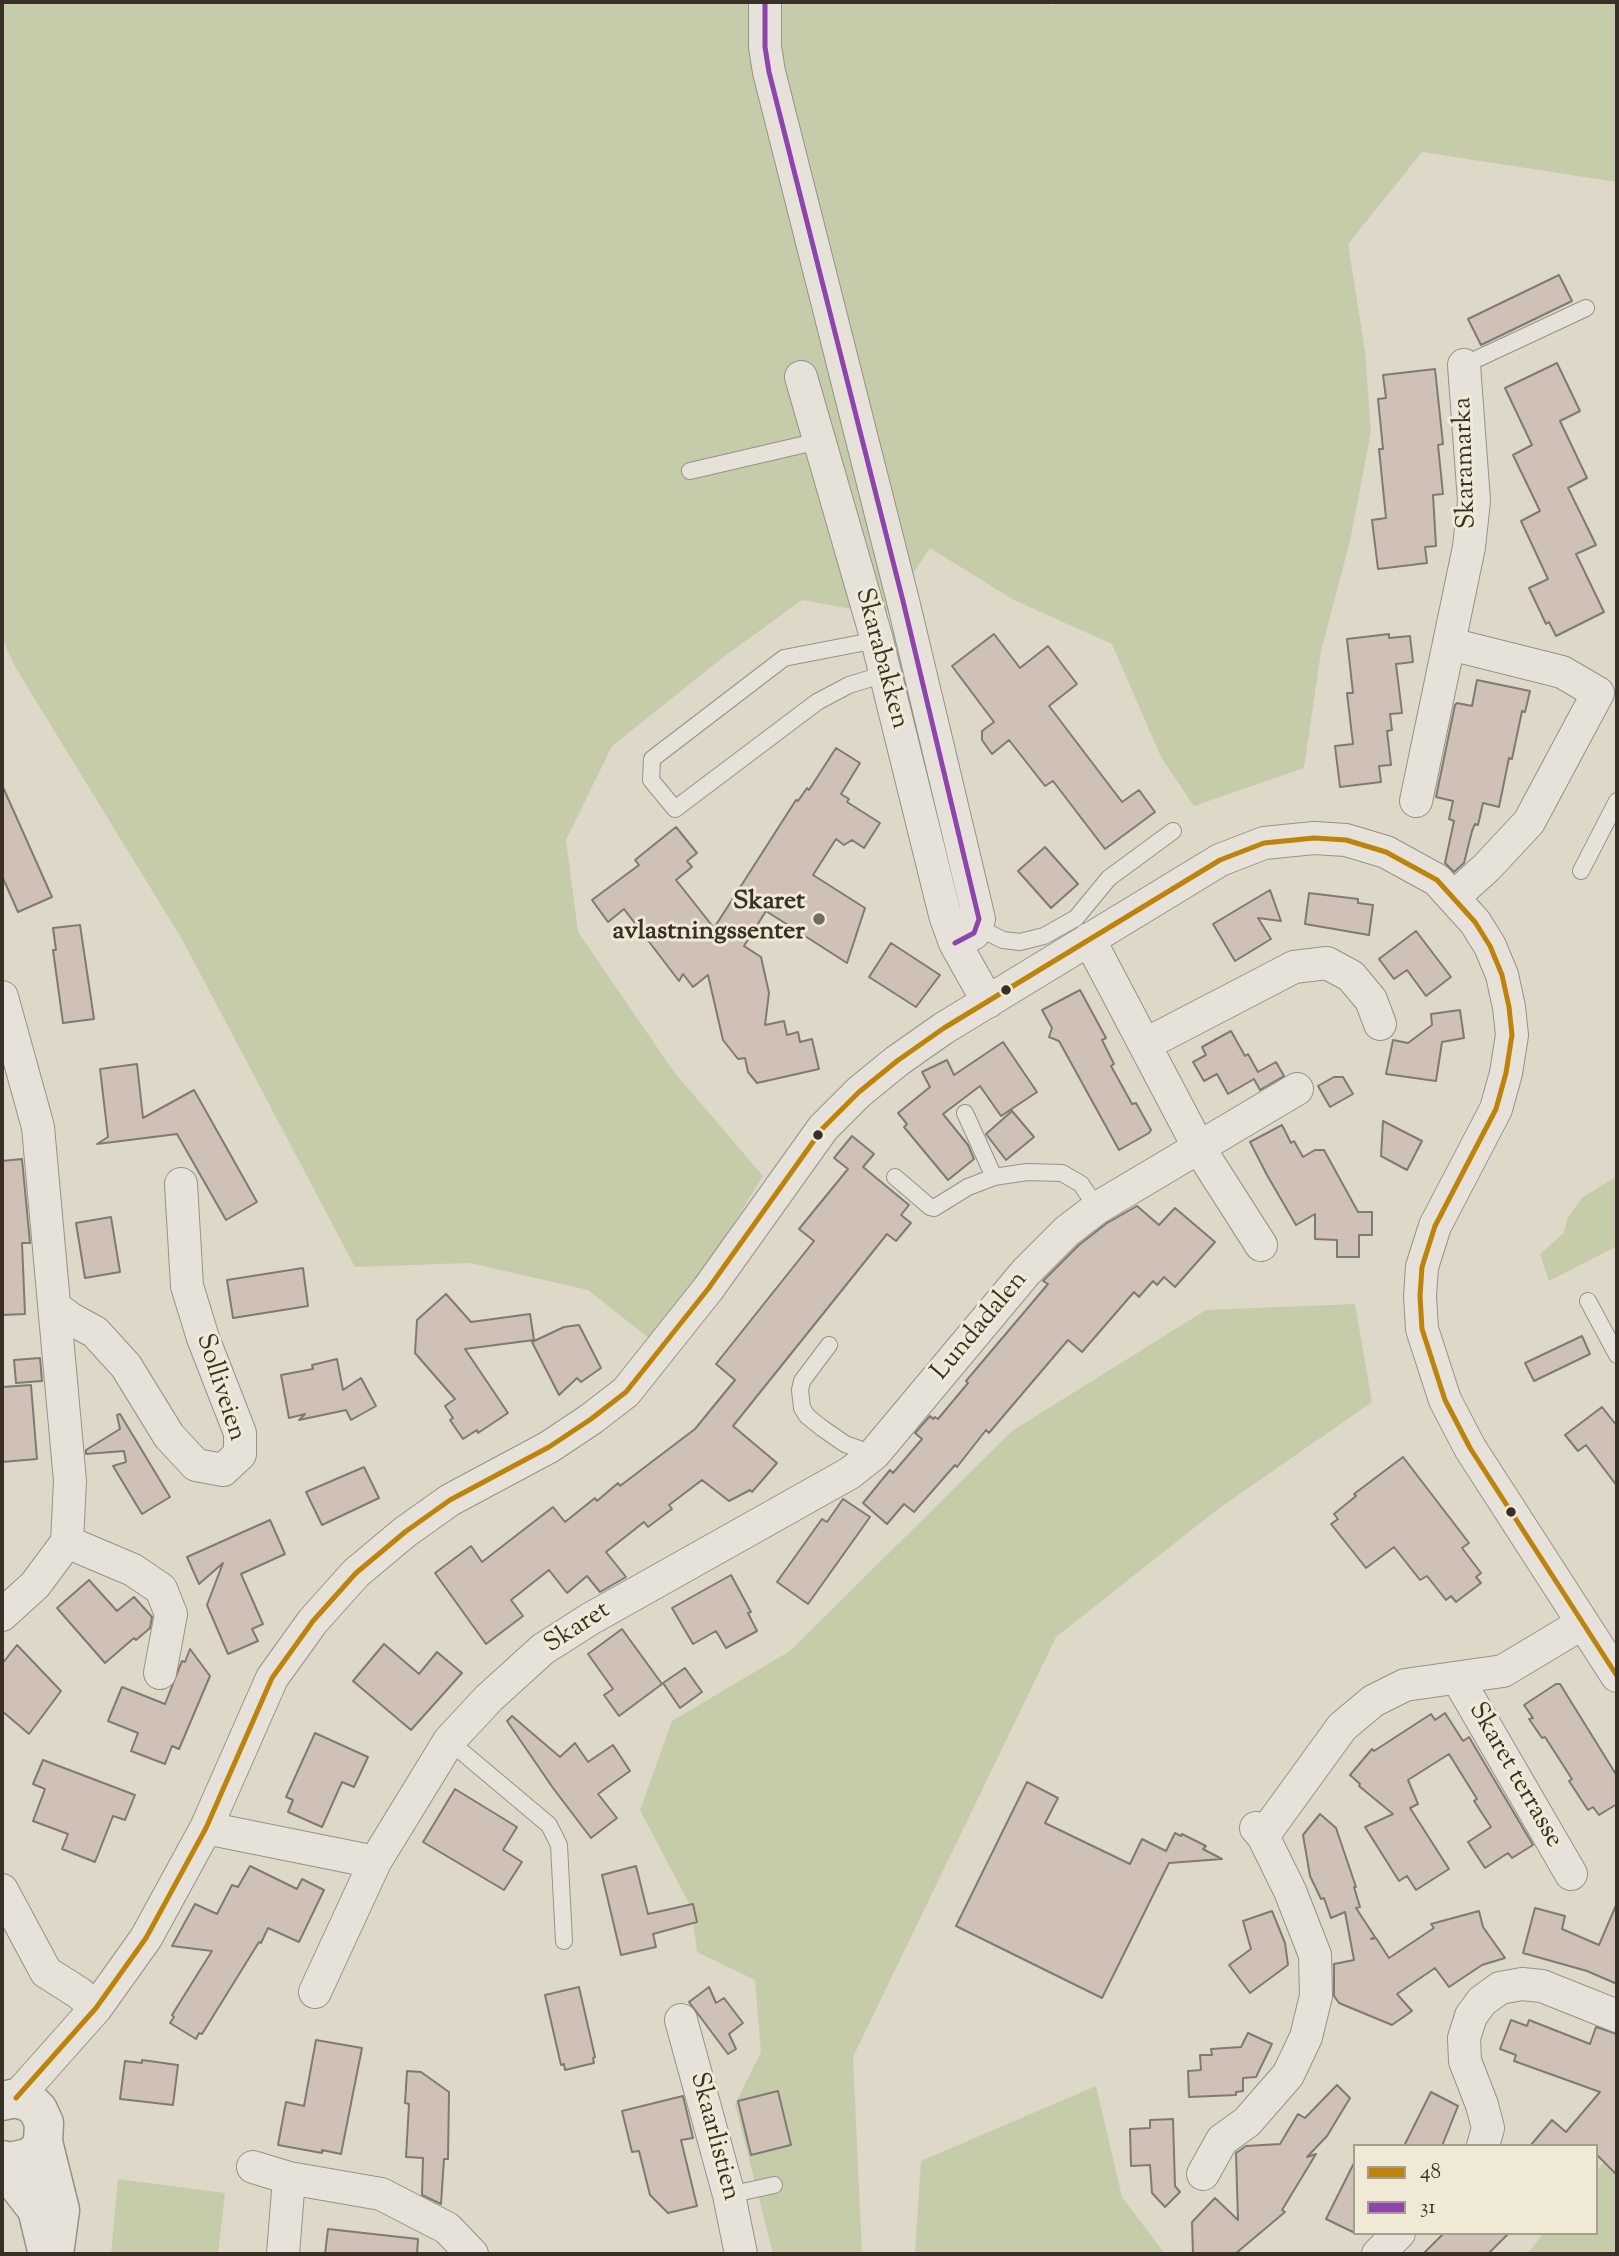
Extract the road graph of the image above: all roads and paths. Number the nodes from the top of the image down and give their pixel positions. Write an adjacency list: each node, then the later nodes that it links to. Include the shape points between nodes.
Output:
1 (765, 2): 16 (street, Skarabakken, via 769,72 979,919)
2 (1586, 308): 3 (lane)
3 (1464, 365): 8 (street, Skaramarka, via 1474,501)
4 (801, 377): 5 (street, Skarabakken)
5 (820, 441): 6 (lane); 7 (street, Skarabakken)
6 (691, 471)
7 (877, 640): 9 (street, Skarabakken); 9 (lane, via 784,658 652,759 651,780 675,809 817,702 849,685)
8 (1450, 644): 10 (street); 11 (street, Skaramarka)
9 (885, 674): 16 (street, Skarabakken, via 937,888)
10 (1607, 688): 15 (street, via 1528,822)
11 (1416, 801)
12 (1617, 801): 14 (lane)
13 (1173, 831): 16 (lane, via 1109,877 1076,918 1044,936 1020,942)
14 (1581, 870)
15 (1454, 897): 17 (street, via 1437,880 1386,852 1314,838 1264,843 1220,860); 37 (street, via 1490,946 1502,975 1512,1035 1496,1109 1435,1226 1422,1267 1422,1329 1445,1401 1470,1448)
16 (966, 935): 19 (street, Skarabakken)
17 (1089, 939): 19 (street); 21 (street)
18 (2, 997): 31 (street, via 38,1127)
19 (988, 1002): 42 (street, via 897,1061 823,1128 708,1289 626,1392 549,1447 450,1500 356,1573 313,1621 272,1678)
20 (1380, 1024): 21 (street, via 1371,1000 1351,976 1327,963 1294,967)
21 (1146, 1044): 24 (street)
22 (1297, 1089): 24 (street, Lundadalen)
23 (965, 1113): 26 (lane)
24 (1199, 1148): 28 (street, Lundadalen); 29 (street)
25 (895, 1177): 26 (lane, via 934,1208)
26 (994, 1177): 28 (lane, via 1062,1172 1080,1184)
27 (181, 1184): 31 (street, Solliveien, via 187,1286 202,1338 240,1433 240,1454 223,1470 196,1465 169,1436 126,1366 95,1332)
28 (1097, 1208): 34 (street, Lundadalen, via 1026,1272)
29 (1261, 1245)
30 (1588, 1301): 33 (lane)
31 (55, 1307): 35 (street, via 70,1481)
32 (829, 1345): 34 (lane, via 802,1381 802,1408)
33 (1617, 1355)
34 (862, 1464): 41 (street, Skaret, via 543,1649)
35 (67, 1542): 36 (street, via 35,1585); 38 (street, via 134,1570 161,1589 171,1614)
36 (2, 1615)
37 (1583, 1623): 39 (street); 40 (street, Skaret terrasse, via 1503,1671)
38 (160, 1673)
39 (1617, 1676)
40 (1458, 1679): 44 (street, Skaret terrasse); 57 (street, Skaret terrasse, via 1405,1685 1373,1701 1342,1727 1260,1832 1315,1955 1316,1996 1306,2037 1288,2075 1247,2122 1223,2140)
41 (449, 1741): 43 (street, Skaret); 46 (lane, via 550,1825 559,1845)
42 (206, 1828): 43 (street); 48 (street, via 146,1938)
43 (374, 1862): 47 (street, Skaret)
44 (1571, 1874)
45 (2, 1890): 48 (street, via 46,1972)
46 (564, 1941)
47 (315, 1992)
48 (96, 2008): 51 (street)
49 (1617, 2016): 54 (street, via 1542,1986 1500,1988 1482,2001 1464,2038 1465,2061 1488,2128)
50 (681, 2020): 60 (street, Skaarlistien)
51 (60, 2051): 52 (street); 53 (street)
52 (9, 2100): 53 (street, via 31,2103 38,2110)
53 (43, 2133): 55 (street, via 38,2151 29,2158); 63 (street, via 61,2210)
54 (1484, 2144)
55 (2, 2162): 62 (street, via 37,2209)
56 (253, 2167): 58 (street)
57 (1203, 2174)
58 (289, 2178): 64 (street); 65 (street, via 381,2194 447,2228)
59 (774, 2185): 60 (lane)
60 (729, 2195): 66 (street, Skaarlistien)
61 (1397, 2235): 67 (street)
62 (48, 2254)
63 (54, 2254)
64 (283, 2254)
65 (472, 2254)
66 (741, 2254)
67 (1378, 2254)

